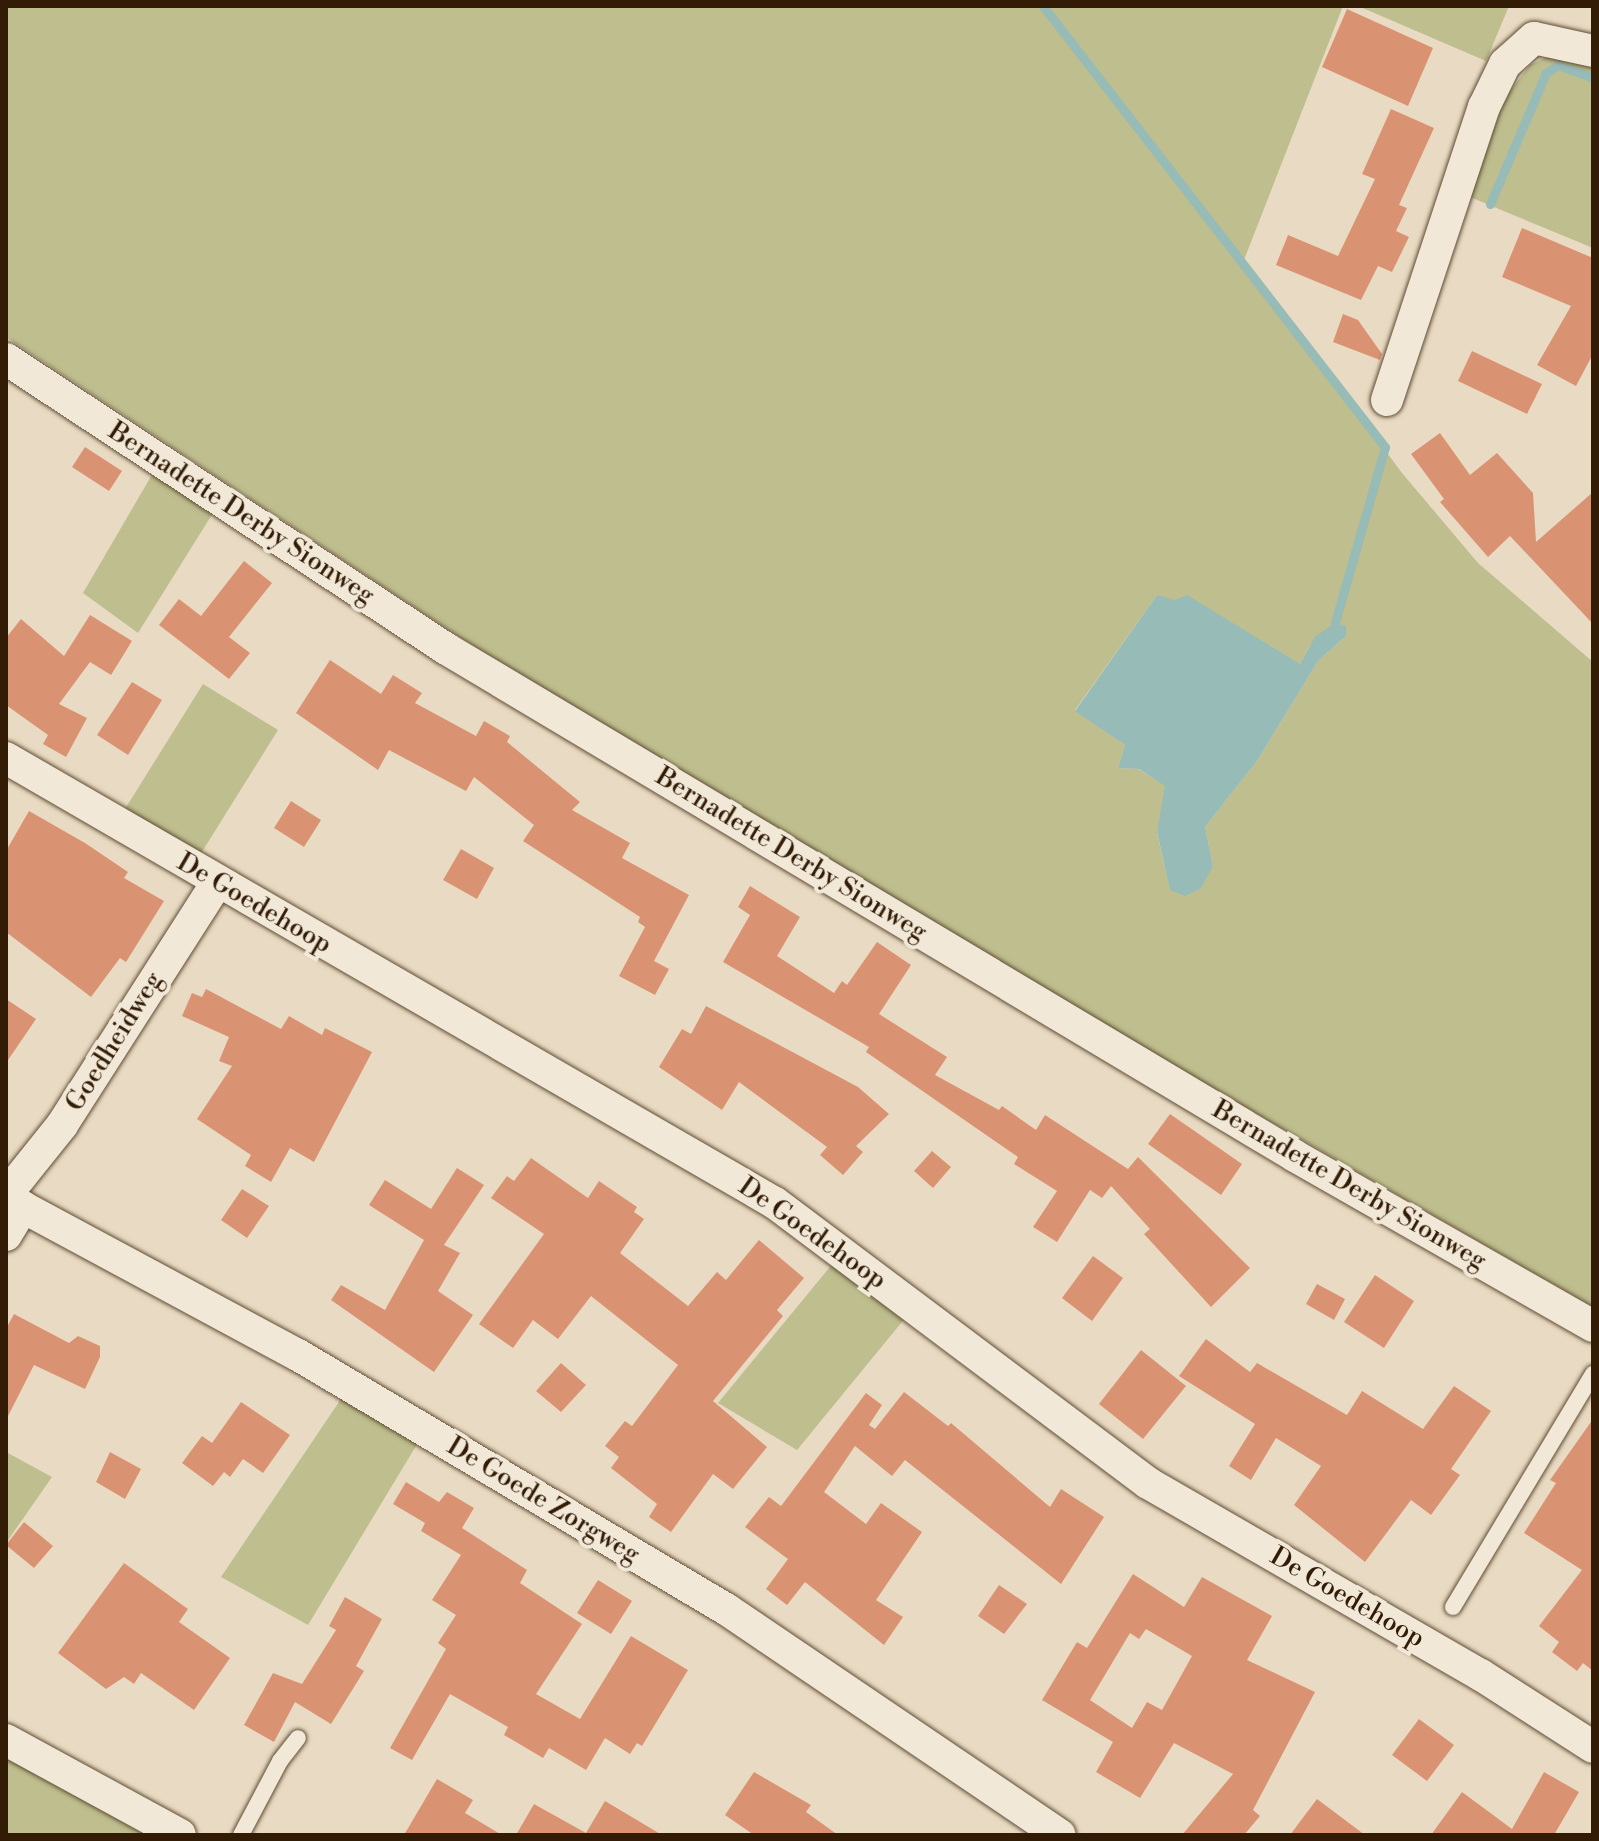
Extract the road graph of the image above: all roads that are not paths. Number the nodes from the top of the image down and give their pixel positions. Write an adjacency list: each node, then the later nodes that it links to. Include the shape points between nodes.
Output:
1 (1593, 51): 3 (street, via 1534,38 1505,64 1484,107)
2 (6, 359): 8 (street, Bernadette Derby Sionweg, via 445,648 1295,1156)
3 (1387, 400)
4 (6, 758): 5 (street, De Goedehoop)
5 (216, 884): 6 (street, Goedheidweg); 13 (street, De Goedehoop, via 775,1203 1148,1483 1481,1675)
6 (12, 1200): 7 (street, Goedheidweg); 16 (street, De Goede Zorgweg, via 298,1355 726,1609)
7 (6, 1235)
8 (1593, 1326)
9 (1593, 1374): 10 (lane)
10 (1453, 1607)
11 (298, 1738): 15 (lane)
12 (6, 1740): 14 (street)
13 (1593, 1747)
14 (180, 1835)
15 (241, 1835)
16 (1060, 1835)

